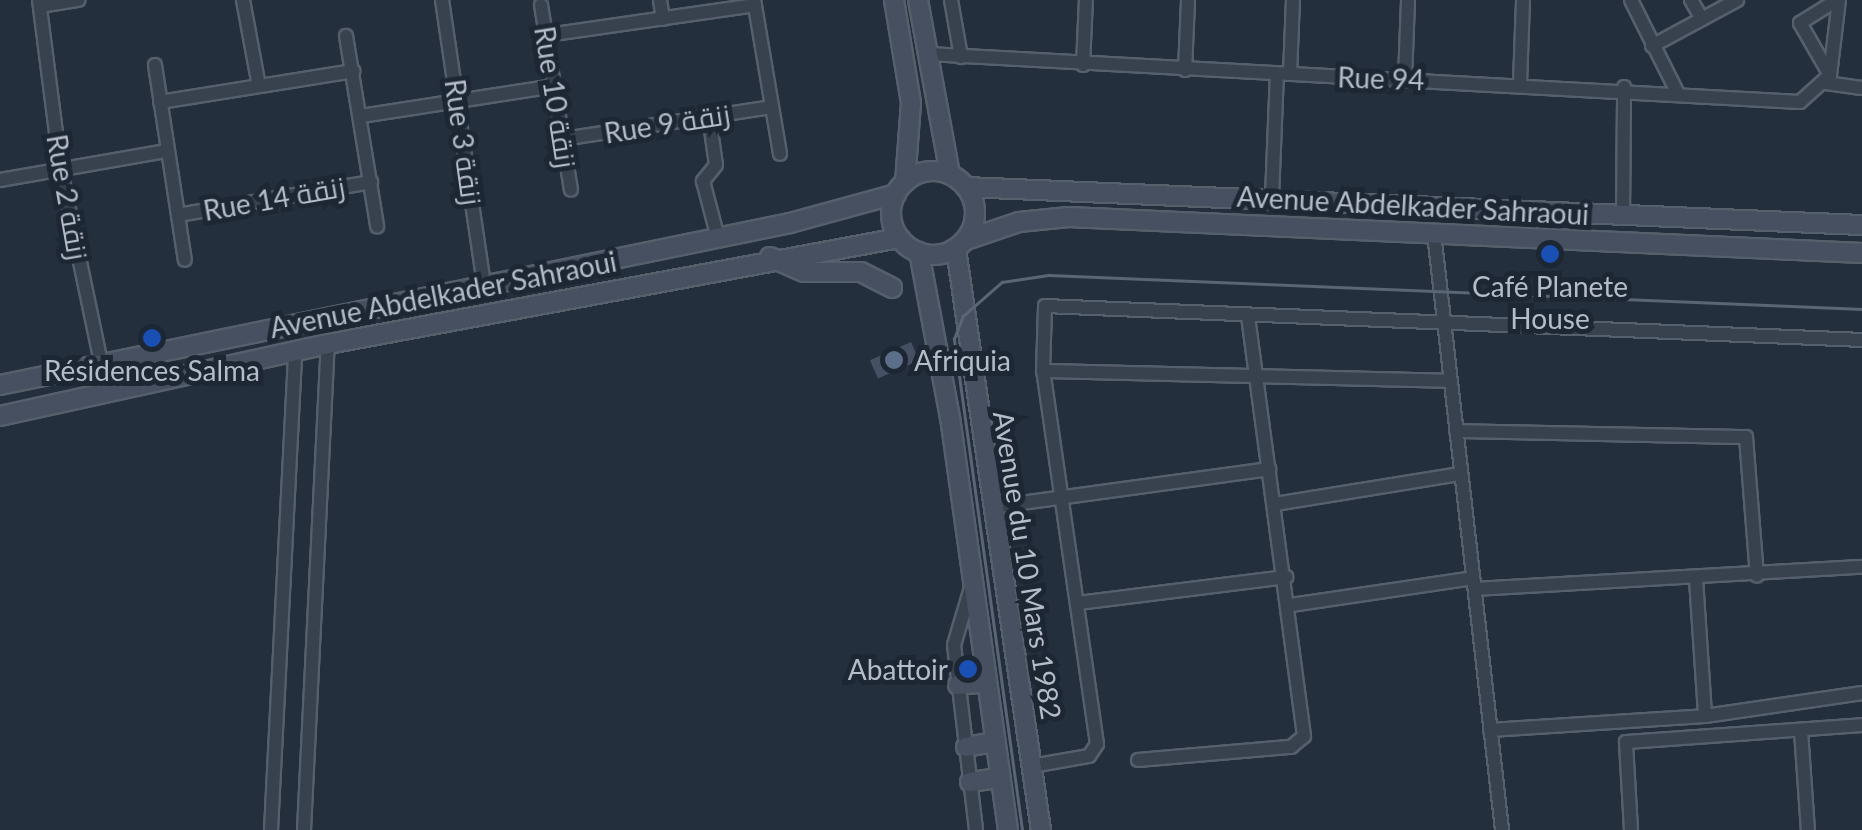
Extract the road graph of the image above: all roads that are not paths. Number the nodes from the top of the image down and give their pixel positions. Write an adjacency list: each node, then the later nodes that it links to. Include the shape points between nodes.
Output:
1 (80, 0): 18 (street)
2 (243, 0): 35 (street)
3 (442, 0): 40 (street, Rue 3 زنقة)
4 (660, 0): 21 (street)
5 (894, 0): 53 (main road, via 910,103)
6 (918, 0): 25 (main road)
7 (951, 0): 26 (street)
8 (1086, 0): 28 (street)
9 (1188, 0): 29 (street)
10 (1293, 0): 31 (street)
11 (1408, 0): 32 (street)
12 (1522, 0): 34 (street)
13 (1631, 0): 24 (street)
14 (1691, 0): 20 (street)
15 (1738, 0): 20 (street)
16 (1838, 0): 33 (street); 33 (street, via 1800,23)
17 (754, 2): 21 (street); 42 (street)
18 (39, 3): 48 (street, Rue 2 زنقة)
19 (541, 5): 22 (street, Rue 10 زنقة)
20 (1702, 19): 24 (street)
21 (663, 20): 22 (street)
22 (547, 35): 36 (street, Rue 10 زنقة)
23 (346, 36): 30 (street)
24 (1652, 46): 39 (street)
25 (928, 54): 26 (street, Rue 94); 49 (main road)
26 (961, 57): 28 (street, Rue 94)
27 (154, 65): 41 (street)
28 (1083, 66): 29 (street, Rue 94)
29 (1185, 70): 31 (street, Rue 94)
30 (354, 71): 35 (street); 43 (street)
31 (1283, 74): 32 (street, Rue 94); 55 (street)
32 (1405, 79): 34 (street, Rue 94)
33 (1828, 79): 38 (street); 39 (street, Rue 94, via 1800,102)
34 (1520, 83): 37 (street, Rue 94)
35 (258, 86): 41 (street)
36 (555, 86): 40 (street); 45 (street, Rue 10 زنقة)
37 (1624, 87): 39 (street, Rue 94); 56 (street)
38 (1862, 88)
39 (1677, 92)
40 (459, 100): 43 (street); 68 (street, Rue 3 زنقة)
41 (160, 102): 46 (street)
42 (772, 107): 44 (street, Rue 9 زنقة); 47 (street)
43 (362, 116): 51 (street)
44 (708, 116): 45 (street, Rue 9 زنقة); 61 (street, via 716,165 703,181)
45 (563, 139): 54 (street, Rue 10 زنقة)
46 (167, 151): 48 (street); 57 (street)
47 (780, 154)
48 (61, 171): 50 (street); 75 (street, Rue 2 زنقة)
49 (950, 174): 52 (main road); 53 (main road, via 926,172)
50 (0, 180)
51 (371, 182): 57 (street, Rue 14 زنقة); 59 (street)
52 (966, 187): 55 (main road, Avenue Abdelkader Sahraoui); 63 (main road, via 976,214)
53 (901, 188): 61 (main road, Avenue Abdelkader Sahraoui); 62 (main road, via 892,216)
54 (571, 190)
55 (1272, 198): 56 (main road, Avenue Abdelkader Sahraoui)
56 (1623, 214): 58 (main road, Avenue Abdelkader Sahraoui)
57 (178, 215): 67 (street)
58 (1862, 225)
59 (377, 226)
60 (1434, 233): 63 (main road, Avenue Abdelkader Sahraoui, via 1058,217); 65 (main road, Avenue Abdelkader Sahraoui); 71 (street)
61 (718, 238): 68 (main road, Avenue Abdelkader Sahraoui)
62 (900, 238): 64 (main road); 66 (main road, Avenue Abdelkader Sahraoui)
63 (961, 244): 64 (main road); 87 (main road, Avenue du 10 Mars 1982)
64 (919, 252): 92 (main road, Avenue du 10 Mars 1982)
65 (1862, 252)
66 (770, 257): 69 (main road, via 796,270 860,272); 73 (main road, Avenue Abdelkader Sahraoui)
67 (186, 260)
68 (484, 284): 75 (main road, Avenue Abdelkader Sahraoui)
69 (892, 288)
70 (1248, 315): 71 (street); 76 (street, via 1045,306); 77 (street)
71 (1443, 321): 72 (street); 78 (street)
72 (1862, 340)
73 (328, 344): 74 (main road, Avenue Abdelkader Sahraoui); 110 (street)
74 (295, 350): 80 (main road, Avenue Abdelkader Sahraoui); 109 (street)
75 (101, 363): 79 (main road, Avenue Abdelkader Sahraoui); 80 (street, Rue 2 زنقة)
76 (1043, 371): 77 (street); 85 (street)
77 (1253, 372): 78 (street); 83 (street)
78 (1450, 381): 82 (street)
79 (0, 383)
80 (107, 392): 81 (main road, Avenue Abdelkader Sahraoui)
81 (0, 416)
82 (1456, 431): 84 (street); 89 (street, via 1746,437)
83 (1269, 469): 85 (street); 86 (street)
84 (1460, 474): 86 (street); 93 (street)
85 (1061, 498): 87 (street); 94 (street)
86 (1275, 504): 90 (street)
87 (992, 507): 106 (main road, Avenue du 10 Mars 1982)
88 (1862, 567): 89 (street)
89 (1758, 576): 91 (street)
90 (1286, 577): 94 (street); 95 (street)
91 (1696, 579): 93 (street); 99 (street)
92 (973, 581): 96 (main road, Avenue du 10 Mars 1982); 97 (street, via 954,633)
93 (1475, 584): 95 (street); 101 (street)
94 (1078, 603): 106 (street, via 1097,744 1089,756)
95 (1290, 605): 105 (street, via 1302,740)
96 (988, 682): 97 (main road); 103 (main road, Avenue du 10 Mars 1982)
97 (958, 686): 104 (street)
98 (1862, 693): 99 (street)
99 (1705, 716): 101 (street)
100 (1862, 725): 102 (street)
101 (1490, 730): 114 (street)
102 (1801, 731): 115 (street, via 1626,742); 116 (street)
103 (995, 742): 104 (main road); 107 (main road, Avenue du 10 Mars 1982)
104 (966, 747): 108 (street)
105 (1138, 760)
106 (1032, 766): 113 (main road, Avenue du 10 Mars 1982)
107 (1000, 778): 108 (main road); 112 (main road, Avenue du 10 Mars 1982)
108 (970, 782): 111 (street)
109 (271, 830)
110 (304, 830)
111 (976, 830)
112 (1008, 830)
113 (1041, 830)
114 (1502, 830)
115 (1631, 830)
116 (1808, 830)

